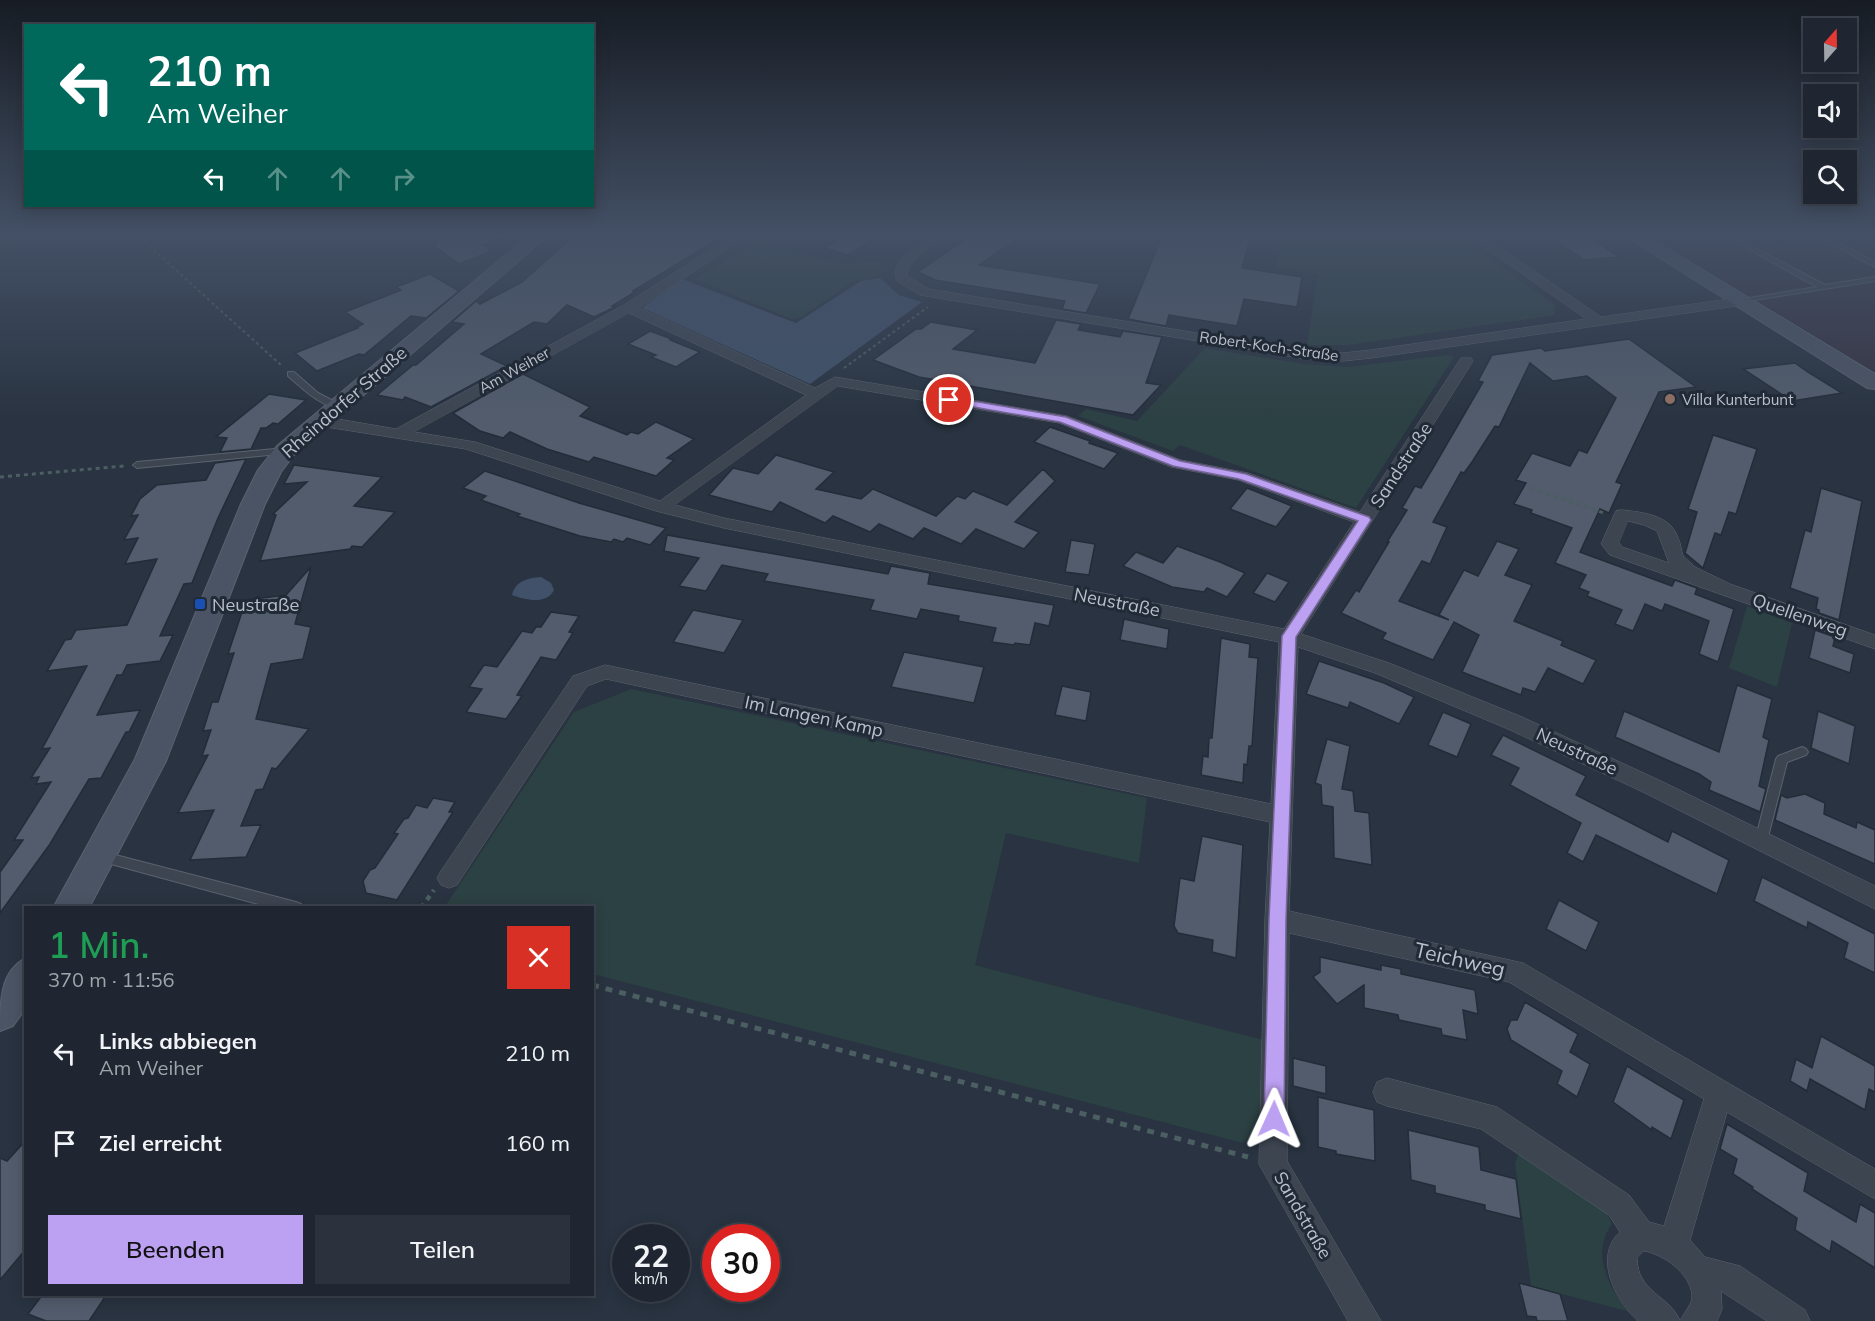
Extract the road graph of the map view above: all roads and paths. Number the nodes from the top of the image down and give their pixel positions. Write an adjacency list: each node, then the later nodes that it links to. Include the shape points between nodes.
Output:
1 (204, 296): 13 (path)
2 (467, 296): 17 (main road, Rheindorfer Straße)
3 (648, 296): 10 (street, Am Weiher)
4 (944, 296): 14 (path, via 839,371)
5 (949, 296): 11 (street, Robert-Koch-Straße, via 1306,355 1343,357)
6 (1561, 296): 11 (street)
7 (1736, 296): 9 (main road)
8 (1770, 296): 9 (lane)
9 (1743, 300): 11 (street, Robert-Koch-Straße); 15 (main road)
10 (629, 308): 16 (street); 18 (street, Am Weiher)
11 (1599, 322)
12 (1466, 361): 25 (street, Sandstraße)
13 (291, 374): 17 (lane, via 315,394)
14 (835, 381): 16 (street); 25 (street, via 1062,419 1177,464 1242,476)
15 (1875, 383)
16 (818, 395): 23 (street)
17 (329, 413): 18 (street, Neustraße); 19 (main road, Rheindorfer Straße)
18 (400, 433): 23 (street, Neustraße, via 469,445)
19 (285, 451): 20 (lane); 32 (main road, Rheindorfer Straße, via 270,470 253,504 150,761)
20 (137, 465): 21 (path)
21 (0, 477)
22 (1531, 488): 24 (path)
23 (662, 507): 27 (street, Neustraße, via 735,526)
24 (1620, 519): 26 (street, Quellenweg, via 1622,515 1635,516 1667,531 1671,554 1679,563); 26 (street, Quellenweg, via 1610,544 1616,551)
25 (1365, 520): 27 (street, Sandstraße)
26 (1724, 589): 28 (street, Quellenweg)
27 (1289, 636): 30 (street, Sandstraße); 31 (street, Neustraße, via 1382,668 1515,723)
28 (1875, 642)
29 (1802, 752): 31 (lane, via 1782,759)
30 (1281, 815): 33 (street, Im Langen Kamp, via 605,672 580,681); 37 (street, Sandstraße)
31 (1761, 841): 34 (street, Neustraße)
32 (100, 856): 35 (main road, Rheindorfer Straße); 36 (lane)
33 (449, 878)
34 (1875, 898)
35 (71, 906)
36 (288, 906)
37 (1278, 919): 42 (street, Teichweg, via 1514,971); 43 (street, Sandstraße)
38 (24, 978): 40 (main road)
39 (594, 986): 43 (path)
40 (0, 1013)
41 (1387, 1092): 45 (street, via 1487,1117 1619,1205)
42 (1719, 1093): 44 (street, Teichweg); 46 (street)
43 (1273, 1164): 49 (street, Sandstraße)
44 (1875, 1185)
45 (1642, 1237): 46 (street); 48 (street, via 1626,1246 1622,1266 1632,1292)
46 (1673, 1246): 47 (street)
47 (1697, 1270): 50 (street, via 1707,1298 1706,1309); 51 (street, via 1729,1277)
48 (1657, 1319)
49 (1365, 1321)
50 (1696, 1321)
51 (1794, 1321)

